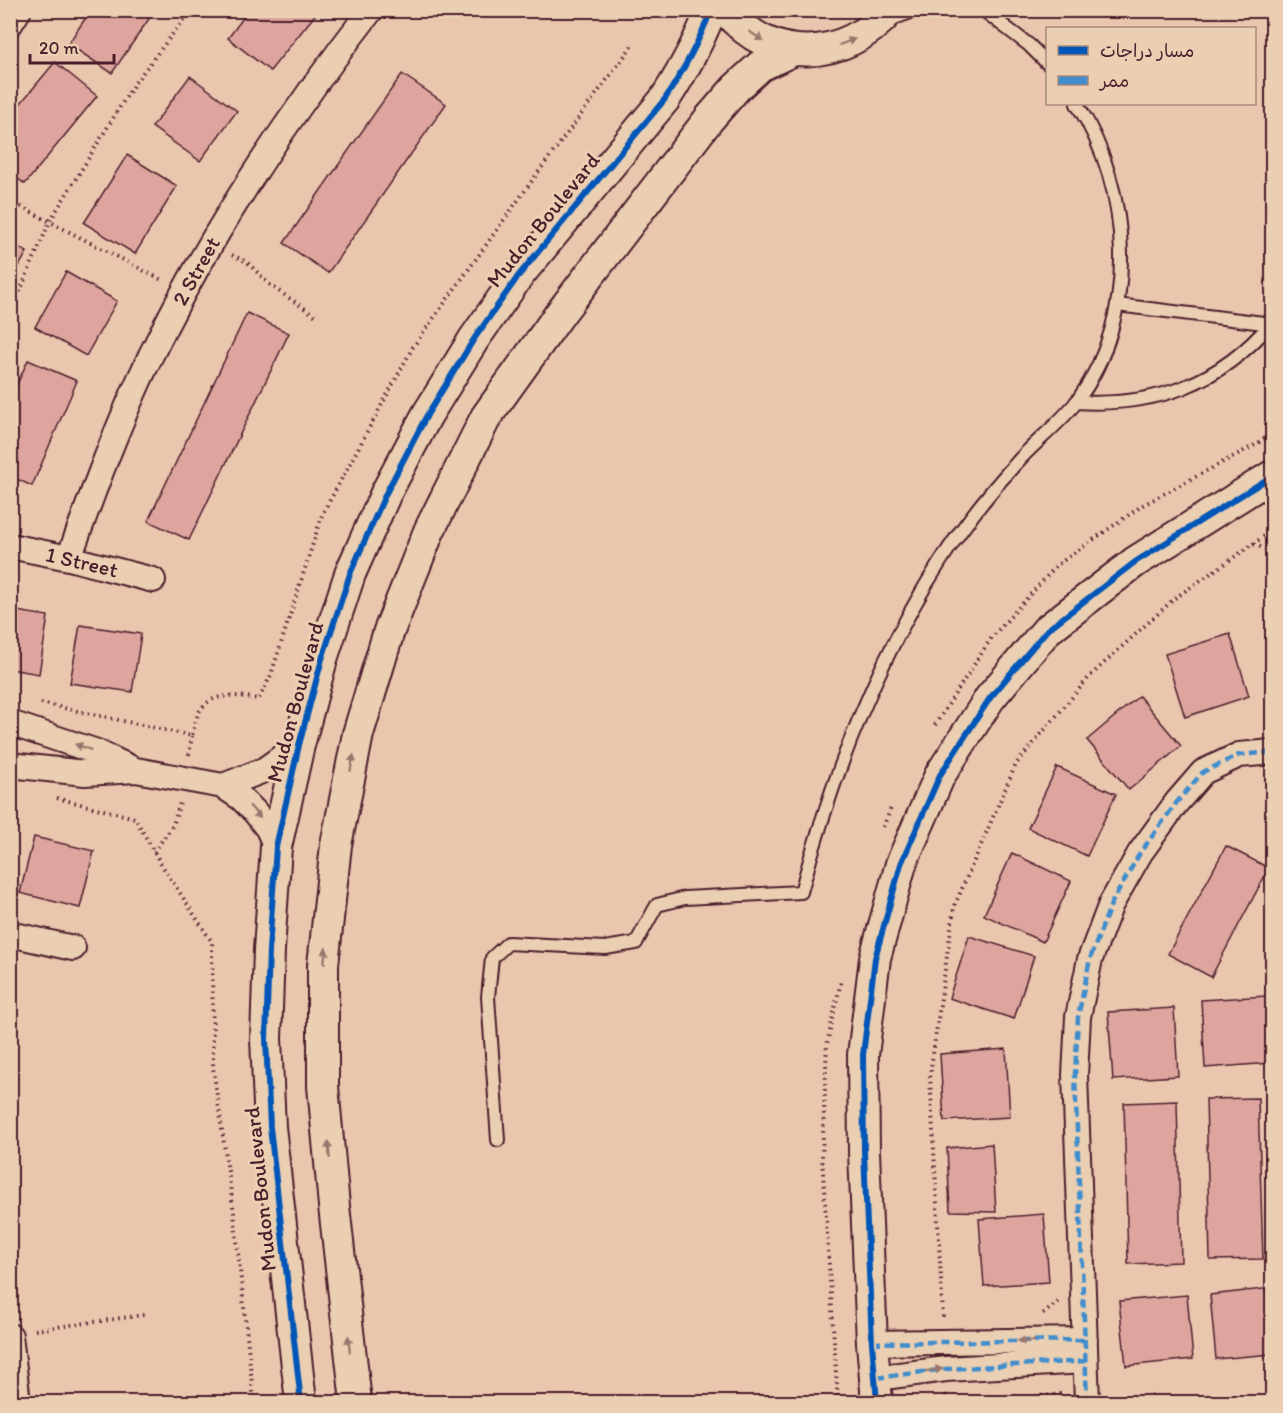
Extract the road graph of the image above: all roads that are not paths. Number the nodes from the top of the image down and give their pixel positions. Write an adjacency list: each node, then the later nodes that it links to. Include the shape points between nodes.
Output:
1 (19, 10): 9 (street)
2 (371, 10): 18 (street, 2 Street, via 287,122 184,291 120,422)
3 (711, 10): 21 (street, Mudon Boulevard, via 703,33 664,99 519,275 427,415 350,574)
4 (726, 10): 10 (street, one-way to 10, via 736,23 763,41)
5 (917, 10): 8 (lane)
6 (972, 10): 7 (lane)
7 (985, 12): 11 (lane)
8 (883, 18): 10 (street, one-way to 8, via 823,50 852,42)
9 (10, 24)
10 (794, 50): 37 (street, one-way to 10, via 323,1086 323,964 336,845 358,734 389,631 429,531 486,417 709,119 760,66)
11 (1046, 63)
12 (1078, 105): 13 (lane, via 1102,156 1118,214 1122,247)
13 (1118, 305): 14 (lane); 15 (lane, via 1103,356)
14 (1272, 323): 15 (lane, via 1231,362 1182,389 1130,402)
15 (1076, 402): 29 (lane, via 992,492 918,599 847,747 801,892 685,898 657,905 636,943 605,948 508,943 492,958 488,998)
16 (1272, 476): 31 (street, via 1135,562 1047,630 990,698 940,775 898,874 875,958 862,1055)
17 (10, 546): 18 (street, 1 Street)
18 (69, 558): 19 (street, 1 Street)
19 (153, 580)
20 (10, 723): 24 (street, one-way to 20, via 97,752)
21 (299, 745): 25 (street, via 264,770); 26 (street, Mudon Boulevard)
22 (1272, 752): 32 (street, via 1239,755 1203,772 1177,801 1140,853 1111,904 1090,959 1078,1017 1076,1075)
23 (10, 765): 24 (street, via 85,773)
24 (136, 770): 25 (street)
25 (223, 786): 26 (street, one-way to 26, via 255,812)
26 (276, 847): 36 (street, Mudon Boulevard, via 266,1039 270,1127)
27 (10, 934): 28 (street)
28 (73, 948)
29 (498, 1140)
30 (22, 1333): 35 (street)
31 (872, 1343): 32 (street, one-way to 31); 33 (street)
32 (1085, 1351): 33 (street, one-way to 32, via 946,1369); 34 (street)
33 (876, 1390)
34 (1087, 1397)
35 (18, 1402)
36 (301, 1402)
37 (356, 1402)

